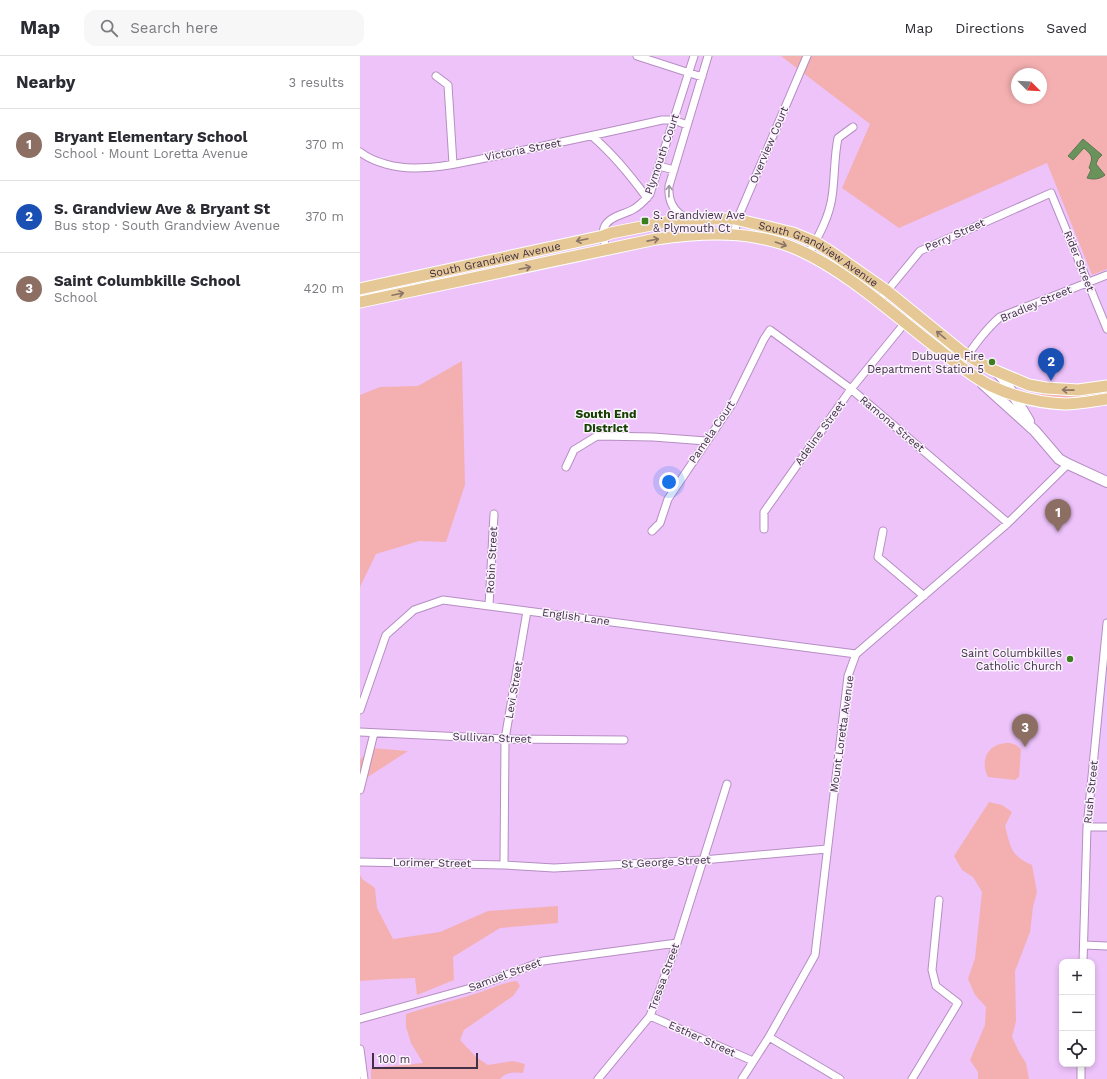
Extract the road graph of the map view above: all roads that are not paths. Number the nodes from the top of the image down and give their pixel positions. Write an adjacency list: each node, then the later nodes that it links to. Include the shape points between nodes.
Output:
1 (637, 56): 5 (street)
2 (694, 56): 5 (street, Plymouth Court)
3 (708, 56): 7 (street, Plymouth Court)
4 (807, 56): 21 (street, Overview Court)
5 (689, 73): 7 (street); 8 (street, Plymouth Court)
6 (436, 76): 15 (street, via 448,86)
7 (702, 77): 11 (street, Plymouth Court)
8 (678, 104): 9 (street, via 674,111); 10 (street, Plymouth Court)
9 (662, 120): 10 (street, Victoria Street); 13 (street, Victoria Street)
10 (674, 120): 11 (street, Victoria Street); 16 (street, Plymouth Court)
11 (687, 125): 17 (street, Plymouth Court)
12 (853, 127): 25 (street, via 838,138 832,199)
13 (592, 136): 15 (street, Victoria Street); 19 (street, via 640,187)
14 (360, 152): 15 (street, Victoria Street, via 372,160 402,166)
15 (453, 164)
16 (659, 166): 17 (street); 19 (street, Plymouth Court)
17 (674, 170): 20 (street, Plymouth Court, one-way to 17, via 671,203 668,195)
18 (1051, 193): 29 (street, Rider Street); 31 (street, Perry Street, via 920,251)
19 (647, 198): 22 (street, Plymouth Court, via 632,210 614,217 604,228)
20 (684, 218): 21 (main road, South Grandview Avenue); 22 (main road, South Grandview Avenue); 24 (street)
21 (737, 220): 23 (street, Overview Court); 25 (main road, South Grandview Avenue, via 793,233)
22 (604, 233): 26 (street); 30 (main road, South Grandview Avenue, one-way to 30)
23 (734, 235): 24 (main road, South Grandview Avenue); 27 (main road, South Grandview Avenue, one-way to 27, via 773,241)
24 (681, 236): 26 (main road, South Grandview Avenue, one-way to 24)
25 (815, 242): 27 (street); 31 (main road, South Grandview Avenue)
26 (606, 250): 32 (main road, South Grandview Avenue, one-way to 26)
27 (808, 255): 33 (main road, South Grandview Avenue)
28 (1107, 275): 29 (street, Bradley Street)
29 (1088, 282): 37 (street, Rider Street); 38 (street, Bradley Street, via 1000,317)
30 (360, 289)
31 (887, 291): 33 (street, Perry Street); 34 (main road, South Grandview Avenue)
32 (360, 302)
33 (878, 302): 35 (main road, South Grandview Avenue)
34 (913, 312): 35 (street, Adeline Street); 38 (main road, South Grandview Avenue, one-way to 34)
35 (904, 323): 39 (main road, South Grandview Avenue); 43 (street, Adeline Street)
36 (770, 330): 43 (street, Ramona Street); 49 (street, Pamela Court, via 732,404)
37 (1107, 330)
38 (967, 355): 39 (street, Bradley Street); 40 (main road, South Grandview Avenue)
39 (960, 366): 41 (main road, South Grandview Avenue)
40 (997, 372): 42 (main road, South Grandview Avenue, one-way to 40, via 1078,390 1046,388 1028,385); 44 (main road)
41 (973, 375): 44 (main road, South Grandview Avenue, via 989,385); 48 (main road)
42 (1107, 386)
43 (851, 389): 54 (street, Ramona Street); 55 (street, Adeline Street, via 764,512)
44 (1013, 394): 46 (main road, South Grandview Avenue); 47 (main road)
45 (1107, 399): 46 (main road, South Grandview Avenue, via 1066,404)
46 (1036, 400): 47 (main road, via 1026,407)
47 (1025, 415): 48 (main road)
48 (1035, 432): 50 (main road)
49 (706, 441): 51 (street, via 597,436 574,450); 56 (street, Pamela Court, via 668,499 660,523)
50 (1068, 464): 52 (main road); 54 (street, Mount Loretta Avenue)
51 (566, 467)
52 (1107, 482)
53 (494, 514): 59 (street, Robin Street)
54 (1008, 523): 58 (street, Mount Loretta Avenue)
55 (764, 529)
56 (652, 531)
57 (883, 531): 58 (street, via 878,557)
58 (924, 596): 62 (street, Mount Loretta Avenue)
59 (489, 605): 60 (street, English Lane); 64 (street, English Lane, via 443,600 414,610 386,635)
60 (527, 611): 62 (street, English Lane); 67 (street, Levi Street)
61 (1107, 623): 63 (street, Rush Street)
62 (856, 654): 73 (street, Mount Loretta Avenue, via 848,676)
63 (1104, 700): 71 (street, Rush Street)
64 (360, 710)
65 (360, 732): 66 (street, Sullivan Street)
66 (374, 733): 67 (street, Sullivan Street); 70 (street)
67 (505, 739): 68 (street, Sullivan Street); 76 (street, Levi Street)
68 (624, 740)
69 (727, 784): 74 (street, Tressa Street)
70 (360, 790)
71 (1087, 827): 72 (street); 79 (street, Rush Street)
72 (1107, 828)
73 (828, 849): 74 (street, St George Street); 84 (street, Mount Loretta Avenue, via 815,955)
74 (703, 860): 76 (street, St George Street, via 554,868); 78 (street, Tressa Street)
75 (360, 862): 76 (street, Lorimer Street)
76 (504, 865)
77 (939, 900): 92 (street, via 932,970 936,986 958,1002)
78 (677, 943): 82 (street, Tressa Street); 83 (street, Samuel Street, via 543,961 478,986)
79 (1084, 945): 80 (street); 81 (street, Rush Street)
80 (1107, 946)
81 (1083, 959)
82 (650, 1016): 86 (street, Esther Street); 89 (street, Tressa Street)
83 (360, 1019)
84 (769, 1037): 86 (street, Mount Loretta Avenue); 91 (street)
85 (360, 1049): 88 (street)
86 (753, 1061): 90 (street, Mount Loretta Avenue)
87 (1081, 1067): 93 (street)
88 (364, 1079)
89 (598, 1079)
90 (742, 1079)
91 (840, 1079)
92 (912, 1079)
93 (1081, 1079)

